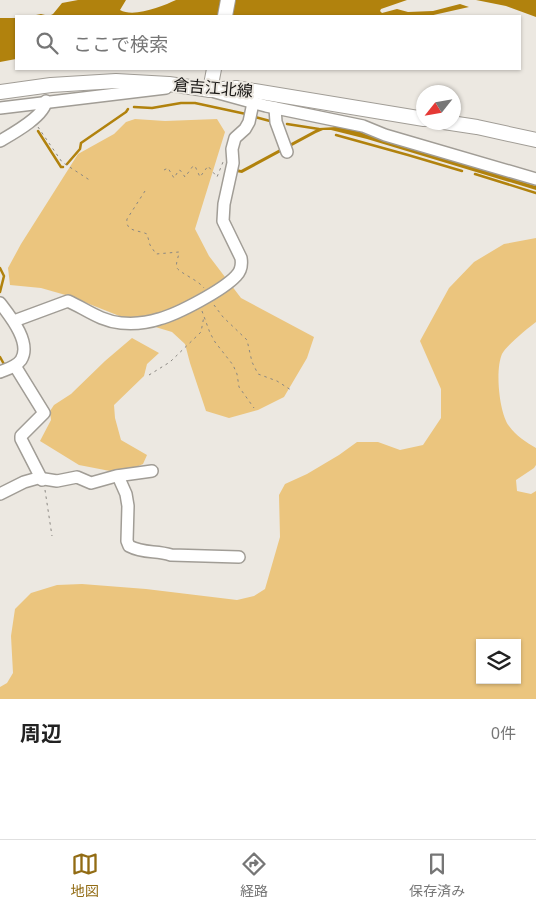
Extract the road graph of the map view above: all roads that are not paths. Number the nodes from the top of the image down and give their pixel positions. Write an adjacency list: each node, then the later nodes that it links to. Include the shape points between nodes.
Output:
1 (228, 0): 2 (main road)
2 (225, 15)
3 (212, 79): 4 (main road, 倉吉江北線); 7 (street); 10 (main road, 倉吉江北線, via 245,90)
4 (169, 84): 5 (main road, 倉吉江北線, via 116,81); 6 (street, via 166,88)
5 (0, 92)
6 (46, 101): 8 (street); 13 (street, via 33,120)
7 (254, 102): 9 (street); 17 (street, via 249,122 235,138 224,204 223,221 241,263 237,275 205,297 158,320 106,321 68,301)
8 (0, 108)
9 (275, 108): 14 (street, via 276,122); 15 (street, via 363,126)
10 (416, 118)
11 (461, 125): 12 (main road)
12 (536, 140)
13 (0, 141)
14 (287, 152)
15 (536, 179)
16 (0, 303): 17 (street)
17 (14, 321): 18 (street, via 24,351)
18 (15, 366): 19 (street); 22 (street, via 44,413 21,436)
19 (0, 372)
20 (152, 471): 21 (street)
21 (118, 476): 22 (street, via 91,483 77,477); 24 (street, via 128,506 129,546 143,552 170,555)
22 (43, 480): 23 (street, via 38,478 24,482)
23 (0, 494)
24 (239, 556)

